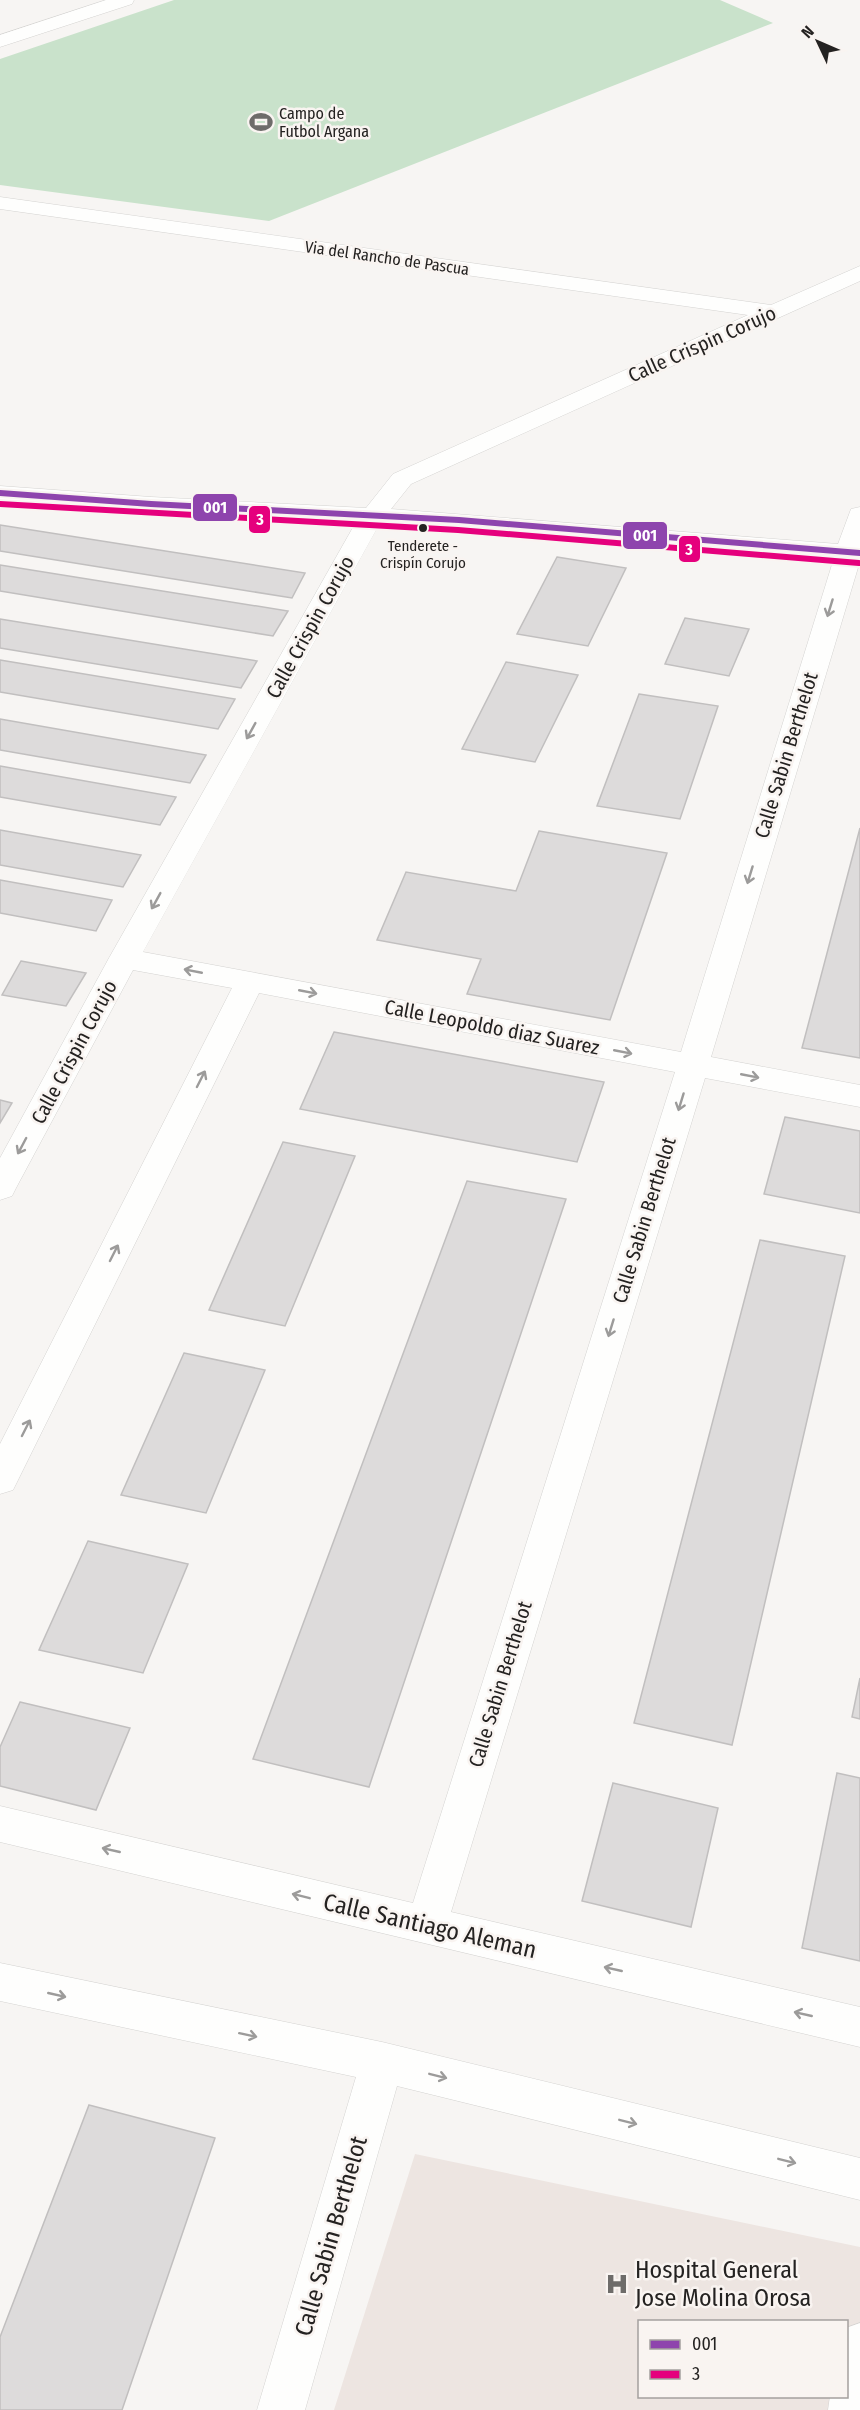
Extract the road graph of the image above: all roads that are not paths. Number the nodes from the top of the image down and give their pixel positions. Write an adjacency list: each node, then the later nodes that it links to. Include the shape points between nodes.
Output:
1 (125, 0): 2 (street)
2 (0, 41)
3 (0, 203): 5 (street, Via del Rancho de Pascua)
4 (860, 273): 5 (street, Calle Crispin Corujo)
5 (774, 312): 8 (street, Calle Crispin Corujo, via 402,480)
6 (0, 493): 8 (street)
7 (860, 514): 9 (street, Calle Sabin Berthelot)
8 (372, 516): 9 (street); 10 (street, Calle Crispin Corujo, one-way to 10)
9 (854, 553): 12 (street, Calle Sabin Berthelot, one-way to 12)
10 (124, 958): 11 (street, Calle Leopoldo diaz Suarez, one-way to 10); 14 (street, Calle Crispin Corujo, one-way to 14)
11 (250, 982): 12 (street, Calle Leopoldo diaz Suarez, one-way to 12); 15 (street, one-way to 11)
12 (693, 1065): 13 (street, Calle Leopoldo diaz Suarez, one-way to 13); 17 (street, Calle Sabin Berthelot, one-way to 17)
13 (860, 1096)
14 (0, 1188)
15 (0, 1480)
16 (0, 1824): 17 (street, Calle Santiago Aleman, one-way to 16)
17 (426, 1926): 19 (street, Calle Santiago Aleman, one-way to 17)
18 (0, 1982): 20 (street, one-way to 20)
19 (860, 2027)
20 (382, 2062): 21 (street, one-way to 21); 23 (street, Calle Sabin Berthelot)
21 (860, 2179)
22 (860, 2346): 24 (street)
23 (281, 2410)
24 (852, 2410)

